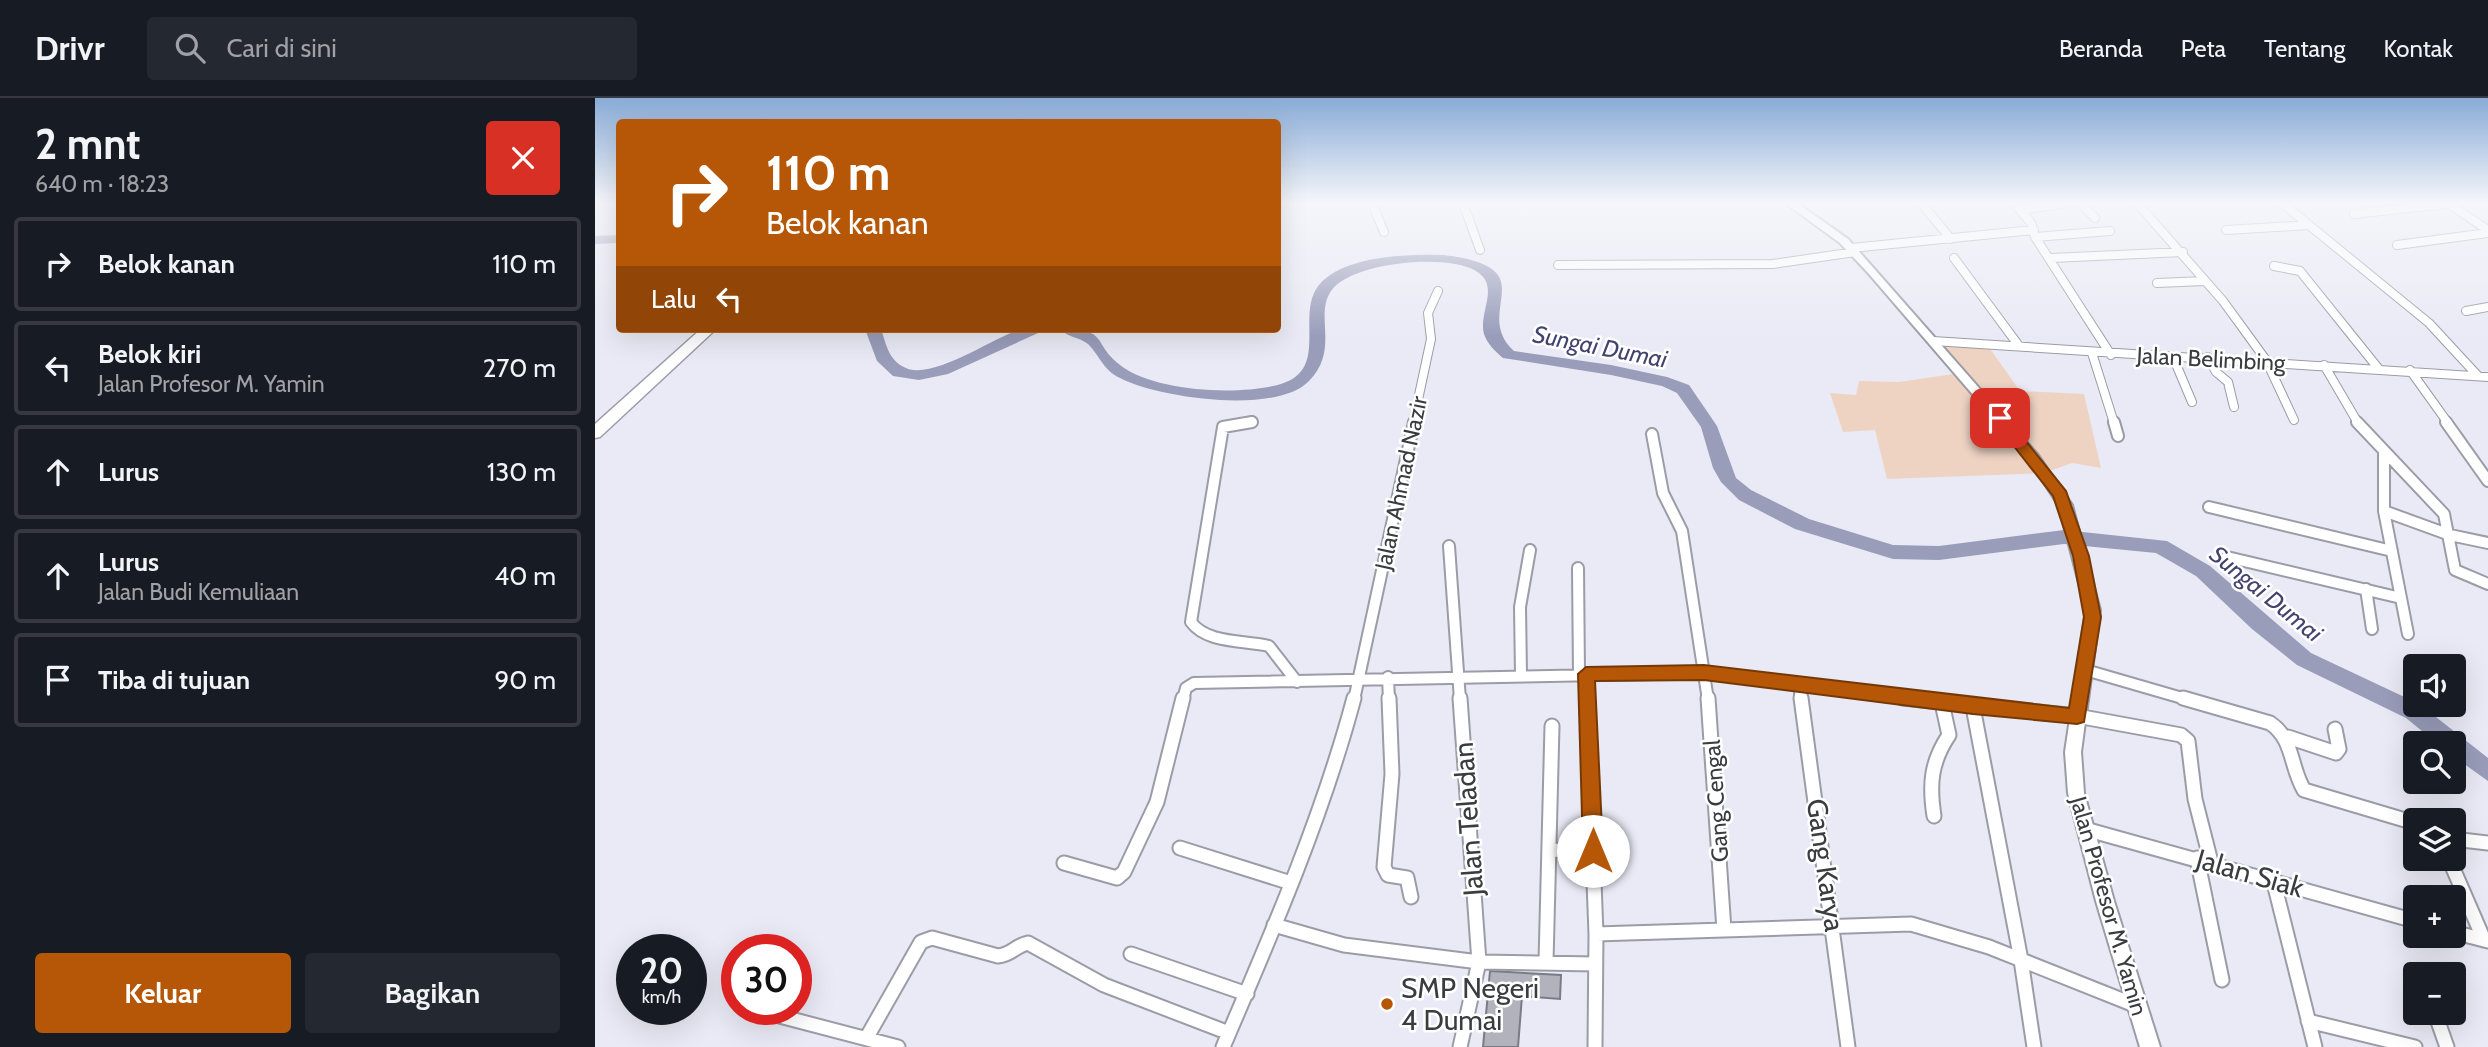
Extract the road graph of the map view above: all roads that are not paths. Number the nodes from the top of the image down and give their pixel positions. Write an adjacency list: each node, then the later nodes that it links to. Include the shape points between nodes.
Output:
1 (1849, 247): 6 (street, Jalan Profesor M. Yamin)
2 (1877, 247): 6 (street)
3 (2043, 247): 9 (street)
4 (2179, 247): 7 (street)
5 (2336, 247): 29 (street, via 2429,323)
6 (1853, 250): 10 (street, via 1773,264); 19 (street, Jalan Profesor M. Yamin)
7 (2183, 252): 9 (street); 12 (street)
8 (1954, 258): 20 (street)
9 (2050, 258): 22 (street)
10 (1558, 265)
11 (2274, 266): 27 (street, via 2300,271)
12 (2205, 281): 13 (street); 25 (street)
13 (2157, 283)
14 (1438, 291): 59 (street, Jalan Ahmad Nazir, via 1428,313 1431,339)
15 (2488, 307): 16 (street)
16 (2466, 311)
17 (694, 333): 32 (main road)
18 (705, 333): 35 (main road)
19 (1933, 341): 20 (street, Jalan Belimbing); 54 (street, Jalan Profesor M. Yamin, via 2041,467 2067,509 2092,610)
20 (2019, 346): 21 (street, Jalan Belimbing)
21 (2092, 354): 22 (street, Jalan Belimbing); 37 (street)
22 (2111, 355): 23 (street, Jalan Belimbing)
23 (2173, 357): 24 (street, Jalan Belimbing); 30 (street)
24 (2208, 357): 25 (street, Jalan Belimbing); 31 (street, via 2228,382)
25 (2266, 360): 26 (street, Jalan Belimbing); 33 (street)
26 (2324, 365): 27 (street, Jalan Belimbing); 38 (street, via 2357,423)
27 (2378, 368): 28 (street, Jalan Belimbing)
28 (2410, 370): 29 (street, Jalan Belimbing); 39 (street)
29 (2485, 377)
30 (2192, 402)
31 (2234, 407)
32 (595, 419)
33 (2294, 420)
34 (1252, 422): 61 (street, via 1223,427 1191,622 1203,635 1269,646)
35 (595, 433)
36 (1652, 434): 55 (street, Gang Cengal, via 1663,493 1682,531)
37 (2118, 436)
38 (2384, 454): 41 (street); 42 (street, via 2443,512)
39 (2488, 481)
40 (2209, 508): 46 (street)
41 (2384, 511): 42 (street); 46 (street)
42 (2451, 535): 43 (street); 49 (street, via 2455,570)
43 (2488, 543)
44 (1449, 546): 57 (street, Jalan Teladan)
45 (1530, 550): 58 (street, via 1520,607)
46 (2392, 551): 51 (street)
47 (2227, 557): 50 (street)
48 (1578, 568): 56 (street)
49 (2488, 584)
50 (2366, 589): 51 (street); 52 (street)
51 (2401, 598): 53 (street)
52 (2372, 629)
53 (2408, 634)
54 (2082, 669): 65 (street, Jalan Profesor M. Yamin); 68 (street, via 2270,723)
55 (1704, 673): 56 (street); 62 (street); 86 (street, Gang Cengal)
56 (1583, 674): 58 (street); 76 (street)
57 (1457, 675): 58 (street); 60 (street); 93 (street, Jalan Teladan)
58 (1521, 676)
59 (1360, 677): 60 (street); 61 (street); 81 (street, Jalan Ahmad Nazir, via 1338,762)
60 (1388, 677): 82 (street, via 1392,774 1384,867 1388,875 1407,878)
61 (1297, 682): 78 (street, via 1189,685 1157,802 1124,872 1117,878)
62 (1799, 683): 63 (street); 85 (street, Gang Karya)
63 (1941, 703): 64 (street); 69 (street, via 1949,735 1931,765)
64 (1973, 707): 65 (street); 91 (street)
65 (2077, 716): 71 (street, Jalan Profesor M. Yamin, via 2074,765); 77 (street, via 2186,738)
66 (1552, 726): 75 (street)
67 (2335, 729): 68 (street, via 2336,752)
68 (2288, 737): 70 (street, via 2296,778 2304,790)
69 (1934, 816)
70 (2403, 819)
71 (2085, 829): 77 (street, Jalan Siak); 97 (street, Jalan Profesor M. Yamin)
72 (2466, 841): 73 (street)
73 (2488, 844)
74 (1180, 848): 81 (street)
75 (1550, 850): 76 (street); 92 (street)
76 (1593, 851): 87 (street)
77 (2204, 860): 80 (street, Jalan Siak); 95 (street)
78 (1064, 863)
79 (2454, 871): 89 (street)
80 (2273, 879): 83 (street, Jalan Siak); 98 (street)
81 (1291, 883): 84 (street, Jalan Ahmad Nazir)
82 (1411, 897)
83 (2403, 917)
84 (1274, 925): 93 (street, via 1344,945); 96 (street, Jalan Ahmad Nazir)
85 (1835, 928): 86 (street); 91 (street, via 1924,926); 106 (street, Gang Karya)
86 (1724, 930): 87 (street)
87 (1596, 934): 94 (street)
88 (2466, 936): 89 (street)
89 (2486, 941)
90 (1131, 954): 96 (street)
91 (2021, 960): 97 (street); 107 (street)
92 (1546, 961): 93 (street); 94 (street)
93 (1479, 962): 104 (street, Jalan Teladan)
94 (1595, 964): 105 (street)
95 (2222, 980)
96 (1247, 993): 102 (street, Jalan Ahmad Nazir)
97 (2137, 1006): 108 (street, Jalan Profesor M. Yamin)
98 (2308, 1021): 109 (street); 110 (street)
99 (812, 1024): 101 (street)
100 (2439, 1025): 111 (street)
101 (867, 1037): 102 (street, via 919,947 932,938 998,956 1028,943 1104,985); 103 (street)
102 (1226, 1040)
103 (898, 1047)
104 (1460, 1047)
105 (1595, 1047)
106 (1848, 1047)
107 (2034, 1047)
108 (2150, 1047)
109 (2315, 1047)
110 (2415, 1047)
111 (2447, 1047)

